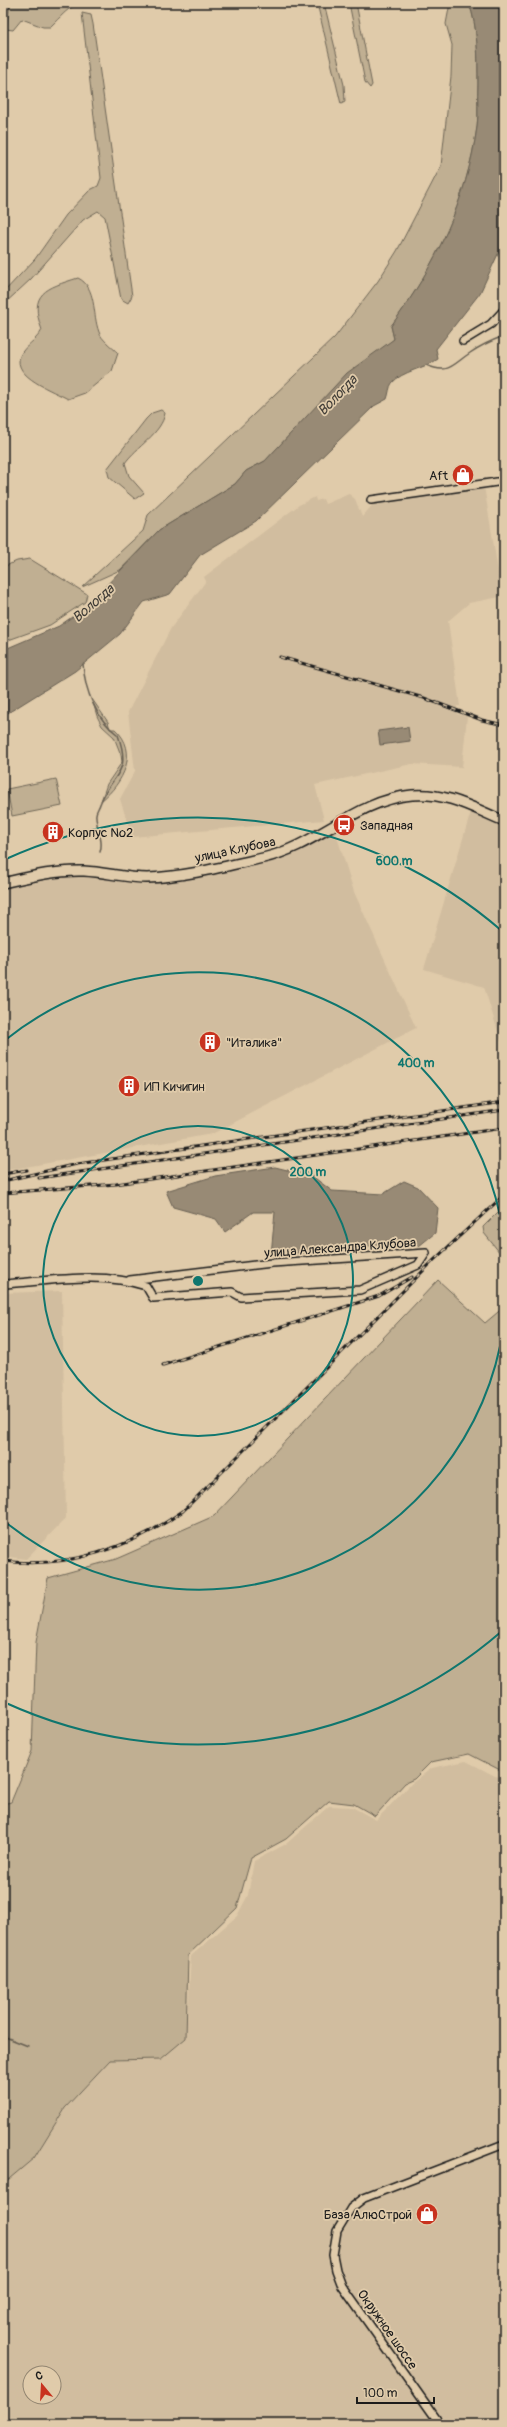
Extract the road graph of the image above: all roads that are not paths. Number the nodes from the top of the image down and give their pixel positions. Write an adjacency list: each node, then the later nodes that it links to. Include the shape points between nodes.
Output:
1 (504, 310): 2 (street, via 490,324)
2 (463, 341)
3 (504, 481): 4 (street)
4 (371, 500)
5 (504, 821): 6 (main road, улица Клубова, via 446,796 402,796 368,805 300,845 263,858 158,877 77,871 38,875)
6 (3, 883)
7 (130, 1280): 7 (street, улица Александра Клубова, via 146,1286 154,1298 232,1292 241,1298 360,1290 418,1265 426,1253 272,1263); 8 (street, улица Александра Клубова, via 108,1277)
8 (3, 1284)
9 (504, 2144): 10 (street, Окружное шоссе, via 364,2198 342,2220 334,2242 333,2255 342,2286)
10 (440, 2424)

